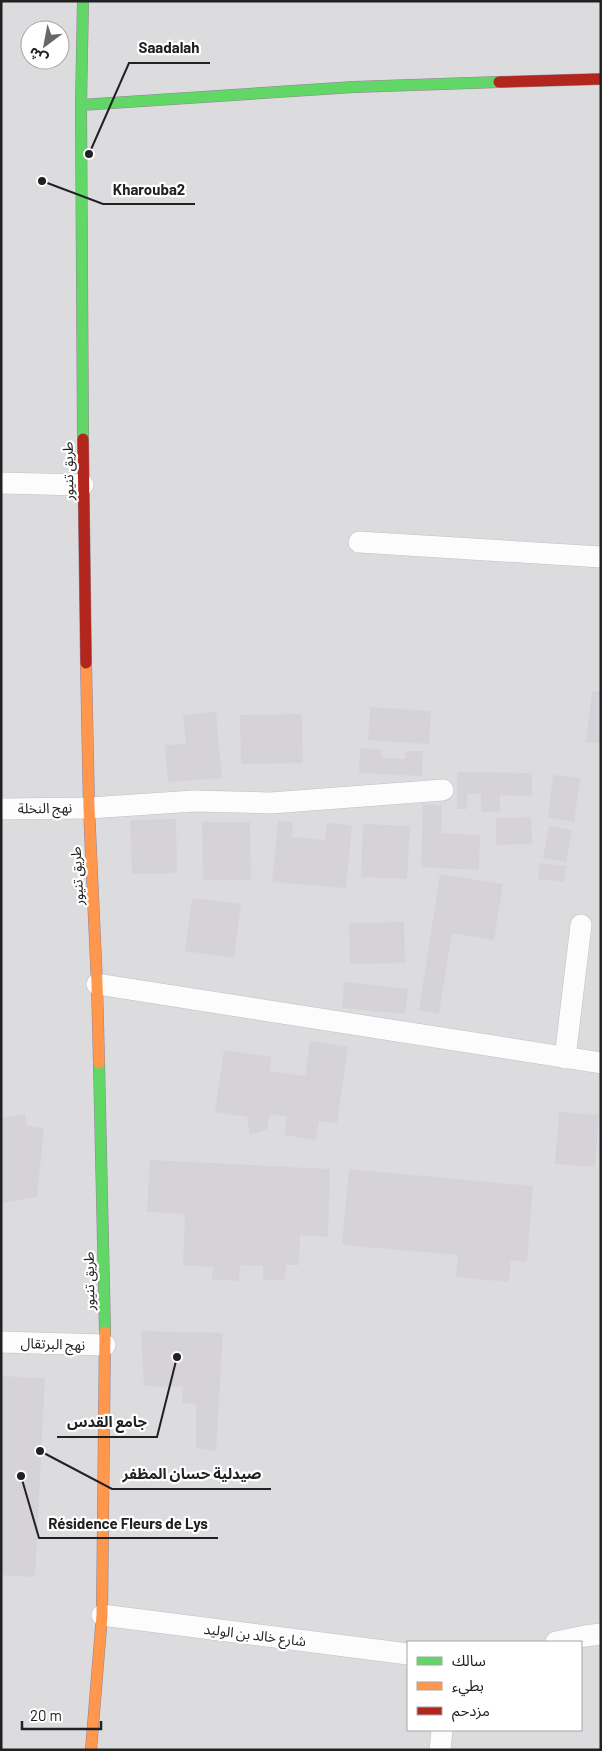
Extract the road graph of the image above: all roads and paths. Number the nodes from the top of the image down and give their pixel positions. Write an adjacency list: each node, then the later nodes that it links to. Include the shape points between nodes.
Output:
1 (83, 1): 3 (main road, طريق تنيور)
2 (601, 80): 3 (main road, via 354,87)
3 (81, 105): 5 (main road, طريق تنيور)
4 (1, 483): 5 (street)
5 (83, 485): 9 (main road, طريق تنيور)
6 (359, 542): 7 (street)
7 (601, 557)
8 (443, 790): 9 (street, نهج النخلة, via 271,803 194,801)
9 (89, 808): 10 (street, نهج النخلة); 12 (main road, طريق تنيور)
10 (1, 809)
11 (580, 925): 13 (street)
12 (97, 984): 13 (street); 16 (main road, طريق تنيور)
13 (565, 1058): 14 (street)
14 (601, 1063)
15 (1, 1342): 16 (street, نهج البرتقال)
16 (105, 1345): 17 (main road, طريق تنيور)
17 (102, 1615): 20 (street, شارع خالد بن الوليد); 22 (main road, طريق تنيور)
18 (601, 1634): 19 (street)
19 (561, 1641)
20 (407, 1654)
21 (442, 1731): 23 (street)
22 (91, 1750)
23 (440, 1750)

